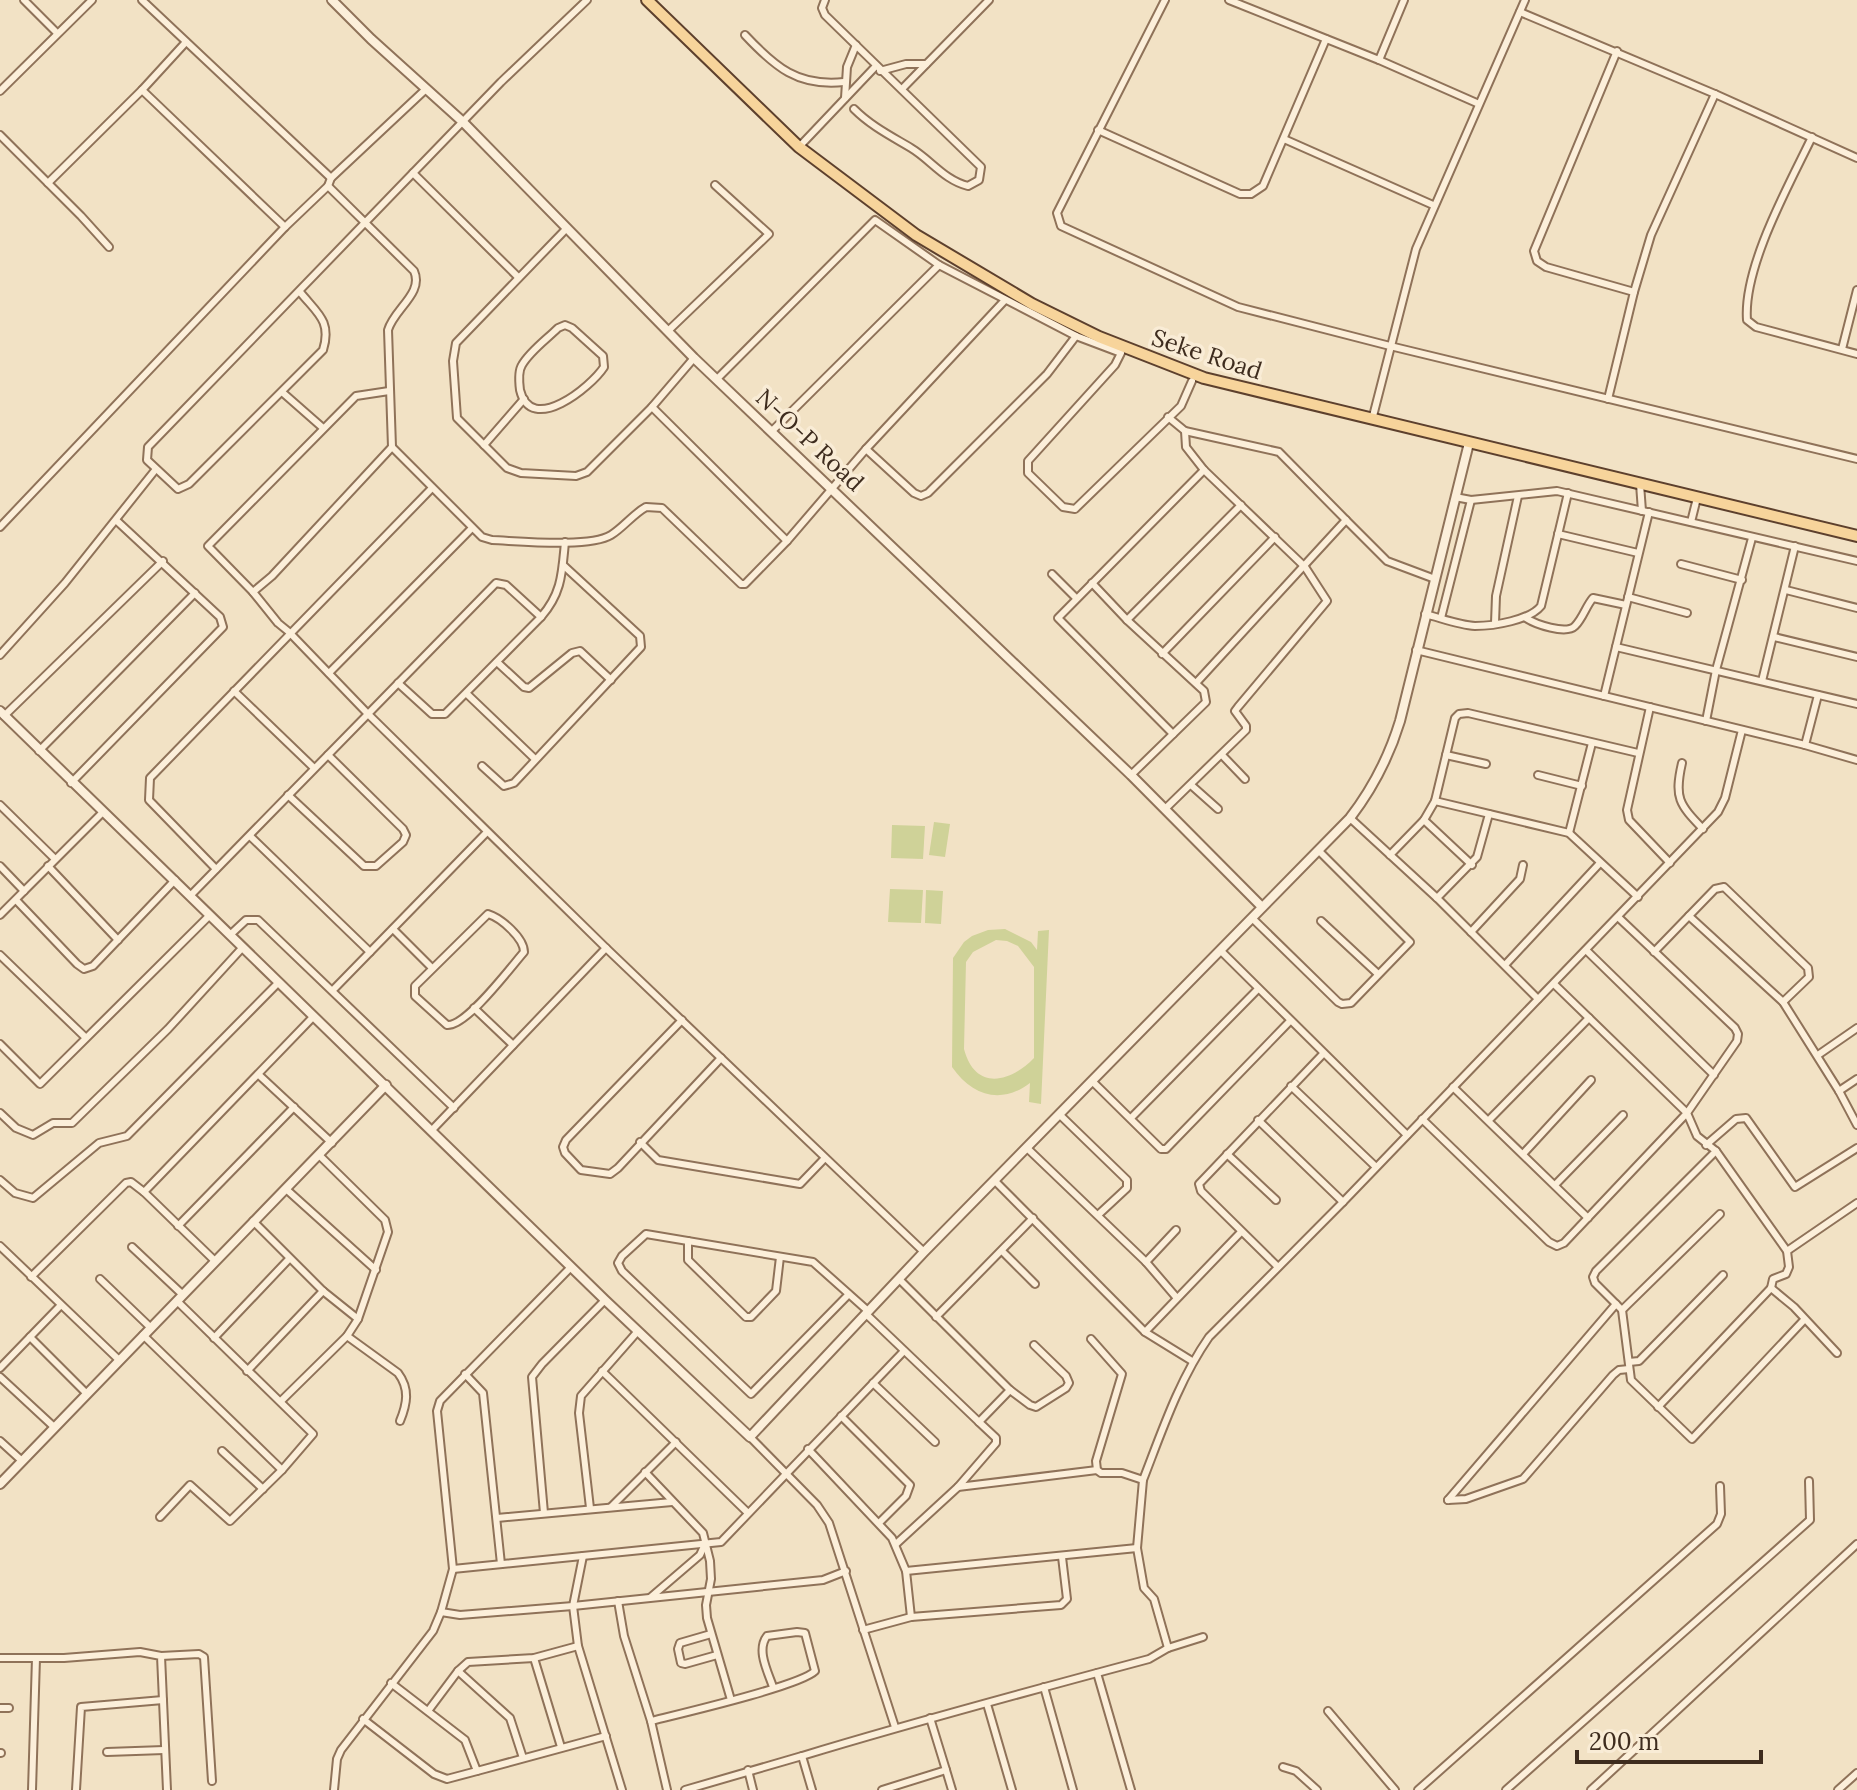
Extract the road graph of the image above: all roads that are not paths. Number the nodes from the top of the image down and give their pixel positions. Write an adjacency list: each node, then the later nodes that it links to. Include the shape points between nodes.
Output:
1 (24, 0): 14 (street)
2 (92, 0): 14 (street)
3 (142, 0): 17 (street)
4 (332, 0): 24 (street, N-O-P Road)
5 (587, 0): 32 (street)
6 (647, 0): 37 (main road, Seke Road)
7 (825, 0): 18 (street, via 823,12)
8 (989, 0): 21 (street)
9 (1165, 0): 33 (street)
10 (1229, 0): 16 (street)
11 (1404, 0): 20 (street)
12 (1525, 0): 13 (street)
13 (1520, 12): 19 (street); 30 (street)
14 (57, 33): 27 (street)
15 (745, 35): 23 (street, via 796,76 810,82)
16 (1326, 39): 20 (street); 36 (street)
17 (186, 42): 26 (street); 40 (street)
18 (856, 45): 22 (street); 23 (street)
19 (1617, 51): 28 (street); 52 (street, via 1534,251 1546,267)
20 (1379, 60): 30 (street)
21 (926, 64): 22 (street); 25 (street)
22 (878, 69): 25 (street); 29 (street)
23 (844, 82): 29 (street)
24 (426, 89): 32 (street, N-O-P Road); 40 (street)
25 (902, 89): 31 (street, via 981,167 974,185 954,182)
26 (142, 90): 41 (street); 45 (street)
27 (0, 91)
28 (1715, 94): 35 (street); 52 (street, via 1651,235)
29 (845, 98): 37 (street)
30 (1479, 104): 43 (street)
31 (854, 109)
32 (463, 122): 39 (street); 46 (street, N-O-P Road)
33 (1098, 130): 36 (street, via 1240,194 1263,186); 56 (street, via 1057,213 1061,226 1238,307)
34 (0, 135): 41 (street)
35 (1812, 137): 38 (street); 57 (street, via 1758,261 1747,320 1756,327)
36 (1284, 139): 43 (street)
37 (799, 147): 68 (main road, Seke Road, via 916,235 1099,337 1204,378)
38 (1857, 158)
39 (413, 173): 44 (street); 49 (street)
40 (330, 182): 44 (street); 45 (street)
41 (48, 183): 47 (street)
42 (715, 185): 54 (street, via 769,234)
43 (1433, 205): 56 (street)
44 (365, 222): 51 (street); 62 (street, via 417,277 416,288 388,330)
45 (285, 227): 92 (street)
46 (567, 228): 49 (street); 54 (street, N-O-P Road)
47 (109, 247)
48 (939, 265): 53 (street); 60 (street, via 875,220); 70 (street)
49 (518, 277): 73 (street, via 460,337 453,352 457,418)
50 (1857, 290): 57 (street)
51 (300, 292): 63 (street, via 325,322 327,336 323,350); 77 (street, via 148,447 147,460)
52 (1634, 292): 65 (street)
53 (1005, 300): 55 (street); 75 (street)
54 (669, 330): 59 (street, N-O-P Road)
55 (1076, 336): 67 (street, via 1121,353 1028,461 1028,473 1063,507 1075,509); 75 (street, via 1047,374 928,493 914,493)
56 (1390, 346): 65 (street); 68 (street)
57 (1842, 349): 58 (street)
58 (1857, 354)
59 (694, 358): 60 (street, N-O-P Road); 66 (street)
60 (717, 379): 70 (street, N-O-P Road)
61 (1192, 381): 67 (street, via 1181,406)
62 (389, 391): 69 (street, via 356,396); 74 (street)
63 (282, 392): 69 (street); 77 (street, via 185,488 178,489)
64 (524, 399): 64 (street, via 519,382 522,364 561,326 572,328 603,356 602,371 563,404 544,409); 73 (street)
65 (1608, 399): 76 (street)
66 (652, 407): 73 (street, via 591,468 576,476 516,473); 98 (street)
67 (1168, 417): 71 (street)
68 (1372, 420): 72 (main road, Seke Road)
69 (323, 428): 112 (street, via 208,546)
70 (772, 431): 81 (street, N-O-P Road)
71 (1185, 431): 78 (street, via 1186,447); 89 (street, via 1279,452)
72 (1469, 443): 79 (main road, Seke Road); 84 (street)
73 (484, 445)
74 (392, 447): 80 (street); 112 (street)
75 (866, 449): 81 (street)
76 (1857, 459)
77 (156, 469): 90 (street)
78 (1204, 470): 87 (street); 110 (street)
79 (1640, 484): 85 (main road, Seke Road); 88 (street)
80 (432, 488): 93 (street); 124 (street)
81 (833, 490): 98 (street); 162 (street, N-O-P Road)
82 (1568, 493): 83 (street); 88 (street); 94 (street)
83 (1518, 496): 86 (street); 123 (street)
84 (1455, 497): 86 (street); 108 (street)
85 (1697, 498): 91 (street); 95 (main road, Seke Road)
86 (1471, 500): 120 (street)
87 (1241, 505): 96 (street); 122 (street)
88 (1646, 512): 91 (street); 101 (street)
89 (1346, 520): 106 (street); 108 (street, via 1387,561)
90 (117, 521): 102 (street); 129 (street)
91 (1691, 522): 97 (street)
92 (0, 527)
93 (472, 528): 99 (street, via 492,540); 133 (street)
94 (1558, 534): 101 (street); 121 (street, via 1541,606)
95 (1857, 536)
96 (1275, 537): 106 (street); 128 (street)
97 (1752, 538): 100 (street); 109 (street)
98 (787, 541): 99 (street, via 745,584 662,508 646,507 606,537)
99 (565, 542): 105 (street)
100 (1795, 546): 103 (street); 111 (street)
101 (1638, 553): 115 (street)
102 (163, 561): 113 (street); 144 (street)
103 (1857, 561)
104 (1681, 564): 109 (street)
105 (563, 565): 119 (street, via 554,602); 134 (street, via 640,636 641,647)
106 (1305, 567): 137 (street); 154 (street, via 1326,604 1235,711 1246,730)
107 (1052, 574): 114 (street)
108 (1435, 579): 118 (street)
109 (1742, 580): 132 (street)
110 (1092, 583): 114 (street); 122 (street)
111 (1786, 590): 116 (street); 125 (street)
112 (253, 592): 124 (street)
113 (195, 593): 151 (street); 165 (street, via 220,617 223,627)
114 (1076, 598): 148 (street, via 1058,618)
115 (1627, 601): 117 (street); 121 (street, via 1593,598 1568,629); 126 (street)
116 (1857, 608)
117 (1687, 613)
118 (1425, 614): 120 (street); 127 (street)
119 (541, 617): 131 (street); 136 (street, via 506,585 496,583)
120 (1441, 618): 123 (street, via 1475,626)
121 (1526, 618): 123 (street)
122 (1127, 620): 128 (street)
123 (1495, 623)
124 (289, 632): 133 (street); 138 (street)
125 (1774, 637): 130 (street); 135 (street)
126 (1616, 647): 132 (street); 141 (street)
127 (1416, 650): 141 (street); 175 (street, via 1389,754)
128 (1162, 654): 137 (street)
129 (0, 655)
130 (1857, 657)
131 (497, 662): 134 (street, via 529,688 580,651); 139 (street)
132 (1716, 670): 135 (street); 146 (street)
133 (329, 673): 145 (street)
134 (611, 680): 156 (street)
135 (1762, 681): 140 (street)
136 (398, 683): 139 (street, via 436,716); 145 (street)
137 (1196, 683): 148 (street, via 1206,702)
138 (234, 691): 161 (street); 190 (street, via 151,776 147,793)
139 (467, 694): 156 (street)
140 (1818, 695): 142 (street); 150 (street)
141 (1604, 696): 143 (street)
142 (1857, 704)
143 (1650, 707): 146 (street); 152 (street)
144 (2, 714): 151 (street)
145 (368, 714): 153 (street); 178 (street)
146 (1706, 721): 147 (street)
147 (1742, 730): 150 (street); 177 (street, via 1722,805)
148 (1173, 734): 162 (street)
149 (1592, 743): 152 (street); 155 (street, via 1463,712 1455,718); 167 (street)
150 (1805, 745): 157 (street)
151 (39, 751): 165 (street)
152 (1638, 753): 185 (street, via 1627,801 1629,820)
153 (328, 755): 161 (street); 168 (street, via 403,829 403,842 376,866 364,866)
154 (1222, 755): 164 (street); 166 (street)
155 (1446, 755): 159 (street); 169 (street)
156 (535, 759): 160 (street, via 507,786)
157 (1857, 760)
158 (1682, 763): 177 (street, via 1680,805)
159 (1486, 764)
160 (482, 766)
161 (314, 768): 168 (street)
162 (1131, 775): 171 (street, N-O-P Road)
163 (1538, 775): 167 (street)
164 (1245, 779)
165 (71, 783): 173 (street)
166 (1191, 785): 171 (street); 172 (street)
167 (1582, 786): 179 (street)
168 (288, 795): 180 (street)
169 (1435, 801): 174 (street); 176 (street)
170 (0, 805): 183 (street)
171 (1165, 809): 197 (street, N-O-P Road)
172 (1218, 809)
173 (103, 812): 183 (street); 191 (street)
174 (1489, 814): 179 (street); 186 (street)
175 (1350, 818): 181 (street); 182 (street)
176 (1424, 820): 182 (street); 186 (street)
177 (1703, 829): 185 (street)
178 (487, 832): 204 (street); 209 (street)
179 (1569, 833): 184 (street)
180 (250, 836): 190 (street); 212 (street)
181 (1318, 850): 197 (street); 217 (street, via 1410,942)
182 (1390, 855): 195 (street)
183 (54, 858): 189 (street)
184 (1600, 863): 194 (street); 215 (street)
185 (1670, 863): 194 (street)
186 (1472, 865): 195 (street)
187 (1523, 865): 205 (street, via 1520,879)
188 (0, 866): 192 (street)
189 (48, 866): 192 (street); 207 (street)
190 (216, 869): 193 (street)
191 (175, 880): 193 (street); 207 (street)
192 (24, 891): 196 (street)
193 (190, 896): 199 (street)
194 (1638, 897): 201 (street)
195 (1437, 898): 205 (street)
196 (16, 900): 198 (street); 207 (street, via 81,968 93,966)
197 (1262, 907): 202 (street)
198 (0, 915)
199 (210, 915): 206 (street); 230 (street)
200 (1689, 916): 213 (street); 223 (street); 223 (street, via 1715,889 1727,889 1808,968 1809,977)
201 (1618, 917): 211 (street); 213 (street)
202 (1252, 918): 210 (street); 217 (street, via 1342,1004 1351,1003)
203 (1321, 921): 217 (street)
204 (393, 929): 212 (street); 216 (street)
205 (1471, 932): 215 (street)
206 (230, 935): 208 (street); 221 (street, via 246,920 258,920)
207 (118, 940)
208 (243, 947): 218 (street); 247 (street, via 72,1123 53,1123 33,1135)
209 (606, 948): 227 (street); 232 (street)
210 (1220, 950): 220 (street); 240 (street)
211 (1586, 950): 219 (street); 237 (street)
212 (370, 952): 221 (street)
213 (1654, 952): 237 (street, via 1737,1031 1737,1041)
214 (0, 955): 230 (street)
215 (1505, 965): 222 (street)
216 (432, 968): 224 (street, via 415,986 415,996 450,1026); 224 (street, via 485,915 492,914 505,925 522,942 524,952)
217 (1378, 974)
218 (279, 982): 225 (street); 269 (street, via 127,1136 99,1143 33,1198 15,1193)
219 (1554, 984): 222 (street); 226 (street)
220 (1258, 989): 228 (street); 251 (street)
221 (333, 990): 246 (street)
222 (1538, 999): 243 (street)
223 (1783, 1002): 234 (street)
224 (474, 1008): 232 (street)
225 (314, 1016): 236 (street); 241 (street)
226 (1589, 1018): 248 (street); 254 (street)
227 (682, 1020): 235 (street); 258 (street, via 563,1147 581,1170 610,1174)
228 (1290, 1021): 233 (street); 251 (street, via 1170,1147 1161,1149)
229 (1857, 1028): 234 (street)
230 (85, 1037): 231 (street, via 40,1084)
231 (0, 1044)
232 (513, 1045): 246 (street)
233 (1323, 1054): 242 (street); 257 (street)
234 (1818, 1055): 244 (street)
235 (721, 1058): 258 (street); 267 (street)
236 (259, 1075): 245 (street); 273 (street)
237 (1714, 1075): 248 (street)
238 (1857, 1079): 244 (street)
239 (1591, 1080): 265 (street)
240 (1092, 1081): 249 (street); 251 (street)
241 (386, 1085): 256 (street); 259 (street)
242 (1291, 1086): 253 (street); 268 (street)
243 (1453, 1087): 252 (street); 254 (street)
244 (1839, 1091): 255 (street)
245 (294, 1107): 259 (street); 282 (street)
246 (454, 1108): 256 (street)
247 (0, 1113)
248 (1687, 1113): 260 (street); 280 (street)
249 (1060, 1115): 261 (street); 278 (street, via 1127,1180 1127,1188)
250 (1623, 1115): 271 (street)
251 (1131, 1118)
252 (1422, 1119): 257 (street); 280 (street, via 1553,1245 1564,1243)
253 (1258, 1120): 264 (street); 275 (street)
254 (1489, 1120): 265 (street)
255 (1857, 1125)
256 (432, 1130): 295 (street)
257 (1407, 1135): 268 (street)
258 (640, 1142): 267 (street, via 658,1160 800,1184)
259 (332, 1143): 266 (street)
260 (1706, 1145): 262 (street, via 1736,1119 1746,1118 1795,1187); 263 (street)
261 (1027, 1148): 270 (street); 278 (street)
262 (1857, 1148)
263 (1716, 1151): 289 (street); 309 (street, via 1596,1271 1595,1283)
264 (1227, 1154): 274 (street); 284 (street, via 1199,1188)
265 (1523, 1154): 271 (street)
266 (319, 1155): 272 (street); 297 (street, via 388,1225)
267 (825, 1158): 290 (street)
268 (1376, 1167): 275 (street)
269 (0, 1180)
270 (995, 1181): 279 (street); 290 (street)
271 (1555, 1185): 280 (street)
272 (286, 1189): 281 (street); 297 (street)
273 (144, 1192): 282 (street); 299 (street, via 131,1182 121,1185)
274 (1276, 1200)
275 (1343, 1202): 296 (street)
276 (1857, 1203): 289 (street)
277 (1720, 1214): 311 (street)
278 (1098, 1215): 294 (street)
279 (1033, 1218): 288 (street); 318 (street)
280 (1588, 1218)
281 (253, 1221): 292 (street); 293 (street)
282 (178, 1226): 293 (street)
283 (1176, 1230): 294 (street)
284 (1241, 1232): 296 (street); 306 (street)
285 (688, 1241): 291 (street); 291 (street, via 688,1260 746,1317 776,1291); 305 (street, via 646,1234 618,1263 751,1394)
286 (0, 1246): 299 (street)
287 (132, 1247): 307 (street)
288 (1002, 1251): 302 (street); 313 (street)
289 (1787, 1251): 303 (street, via 1786,1274 1773,1279)
290 (924, 1252): 301 (street)
291 (780, 1257): 305 (street, via 813,1262)
292 (289, 1259): 304 (street); 322 (street)
293 (215, 1261): 307 (street)
294 (1146, 1262): 306 (street)
295 (571, 1267): 308 (street); 333 (street)
296 (1278, 1267): 328 (street)
297 (376, 1270): 314 (street)
298 (1723, 1275): 329 (street)
299 (31, 1277): 310 (street)
300 (100, 1279): 316 (street)
301 (899, 1279): 312 (street); 313 (street)
302 (1035, 1284)
303 (1771, 1288): 315 (street); 339 (street)
304 (323, 1291): 314 (street); 331 (street)
305 (849, 1294): 312 (street)
306 (1176, 1297): 318 (street)
307 (180, 1298): 316 (street); 322 (street)
308 (605, 1300): 317 (street); 364 (street, via 532,1377)
309 (1616, 1304): 311 (street); 329 (street, via 1448,1500 1523,1479 1613,1375)
310 (60, 1306): 321 (street); 327 (street)
311 (1622, 1310): 329 (street)
312 (867, 1312): 325 (street); 344 (street)
313 (936, 1317): 336 (street)
314 (358, 1319): 320 (street)
315 (1804, 1320): 326 (street); 339 (street, via 1692,1439)
316 (151, 1328): 319 (street)
317 (638, 1331): 332 (street); 344 (street)
318 (1145, 1332): 328 (street)
319 (143, 1335): 327 (street); 351 (street)
320 (347, 1336): 338 (street); 341 (street, via 404,1380 407,1398)
321 (30, 1337): 330 (street); 337 (street)
322 (214, 1338): 331 (street)
323 (1091, 1339): 352 (street, via 1122,1374)
324 (1034, 1345): 336 (street, via 1069,1383 1036,1407)
325 (904, 1351): 335 (street); 342 (street)
326 (1837, 1353)
327 (118, 1359): 337 (street)
328 (1192, 1361): 355 (street)
329 (1629, 1366): 339 (street, via 1631,1380)
330 (0, 1368)
331 (247, 1371): 338 (street)
332 (602, 1371): 346 (street); 363 (street, via 581,1396 579,1413)
333 (465, 1374): 367 (street, via 483,1393); 376 (street, via 437,1411)
334 (0, 1377): 343 (street)
335 (873, 1383): 340 (street); 347 (street)
336 (1010, 1390): 342 (street)
337 (86, 1393): 343 (street)
338 (281, 1401): 351 (street, via 313,1434)
339 (1658, 1407)
340 (841, 1416): 348 (street); 368 (street, via 910,1485)
341 (400, 1421)
342 (979, 1422): 359 (street, via 996,1443)
343 (53, 1426): 350 (street)
344 (750, 1437): 354 (street)
345 (0, 1441): 350 (street)
346 (676, 1442): 353 (street); 365 (street)
347 (935, 1442)
348 (808, 1449): 354 (street); 368 (street)
349 (222, 1451): 360 (street)
350 (21, 1460): 357 (street)
351 (282, 1470): 360 (street)
352 (1097, 1470): 355 (street); 359 (street)
353 (645, 1472): 361 (street); 362 (street)
354 (784, 1473): 365 (street); 377 (street, via 829,1523)
355 (1143, 1480): 372 (street)
356 (1809, 1481): 440 (street, via 1810,1520)
357 (0, 1484)
358 (1720, 1486): 439 (street, via 1717,1524)
359 (958, 1487): 370 (street)
360 (263, 1489): 366 (street, via 230,1521 190,1485)
361 (673, 1502): 362 (street); 369 (street, via 703,1533)
362 (611, 1507): 363 (street)
363 (590, 1508): 364 (street)
364 (544, 1513): 367 (street)
365 (748, 1513): 369 (street, via 721,1542)
366 (160, 1517)
367 (497, 1518): 375 (street)
368 (879, 1523): 370 (street)
369 (705, 1544): 373 (street); 379 (street); 380 (street, via 700,1555)
370 (896, 1544): 378 (street)
371 (1857, 1544): 441 (street)
372 (1137, 1548): 374 (street); 389 (street, via 1144,1588 1154,1599)
373 (583, 1556): 375 (street); 382 (street)
374 (1062, 1557): 378 (street); 384 (street, via 1067,1599 1061,1605)
375 (501, 1564): 376 (street)
376 (453, 1569): 383 (street)
377 (846, 1571): 379 (street, via 823,1580); 385 (street)
378 (906, 1571): 384 (street)
379 (708, 1592): 380 (street); 386 (street)
380 (651, 1597): 381 (street)
381 (618, 1601): 382 (street); 409 (street)
382 (573, 1606): 383 (street); 388 (street)
383 (441, 1612): 397 (street, via 433,1631)
384 (911, 1617): 385 (street)
385 (863, 1630): 410 (street)
386 (711, 1634): 390 (street); 390 (street, via 680,1643 681,1663)
387 (1203, 1637): 389 (street)
388 (578, 1646): 394 (street); 411 (street)
389 (1168, 1648): 396 (street, via 1149,1659)
390 (717, 1655): 401 (street)
391 (161, 1656): 393 (street, via 140,1652); 400 (street); 422 (street, via 204,1657)
392 (0, 1658): 393 (street)
393 (36, 1658): 423 (street)
394 (534, 1658): 395 (street, via 479,1660); 412 (street)
395 (458, 1671): 405 (street); 416 (street, via 510,1718)
396 (1097, 1673): 399 (street); 436 (street)
397 (391, 1683): 405 (street); 408 (street)
398 (773, 1687): 398 (street, via 762,1642 767,1636 805,1633 815,1671); 401 (street)
399 (1044, 1687): 402 (street); 435 (street)
400 (163, 1700): 413 (street); 424 (street, via 81,1707)
401 (731, 1700): 409 (street)
402 (987, 1704): 407 (street); 434 (street)
403 (0, 1708): 404 (street)
404 (9, 1708)
405 (428, 1711): 420 (street, via 465,1740)
406 (1328, 1711): 438 (street)
407 (930, 1718): 410 (street); 419 (street)
408 (363, 1719): 420 (street, via 434,1774 447,1779); 426 (street, via 337,1759)
409 (651, 1721): 428 (street)
410 (895, 1727): 415 (street)
411 (606, 1736): 412 (street); 427 (street)
412 (561, 1747): 416 (street)
413 (164, 1750): 414 (street); 425 (street)
414 (107, 1752)
415 (802, 1756): 418 (street); 431 (street)
416 (523, 1758): 420 (street)
417 (1283, 1767): 437 (street)
418 (748, 1770): 429 (street); 430 (street)
419 (946, 1770): 432 (street); 433 (street)
420 (477, 1771)
421 (1857, 1773): 442 (street)
422 (212, 1781)
423 (32, 1790)
424 (76, 1790)
425 (167, 1790)
426 (334, 1790)
427 (622, 1790)
428 (667, 1790)
429 (685, 1790)
430 (753, 1790)
431 (812, 1790)
432 (882, 1790)
433 (952, 1790)
434 (1012, 1790)
435 (1073, 1790)
436 (1131, 1790)
437 (1317, 1790)
438 (1395, 1790)
439 (1418, 1790)
440 (1506, 1790)
441 (1591, 1790)
442 (1838, 1790)

